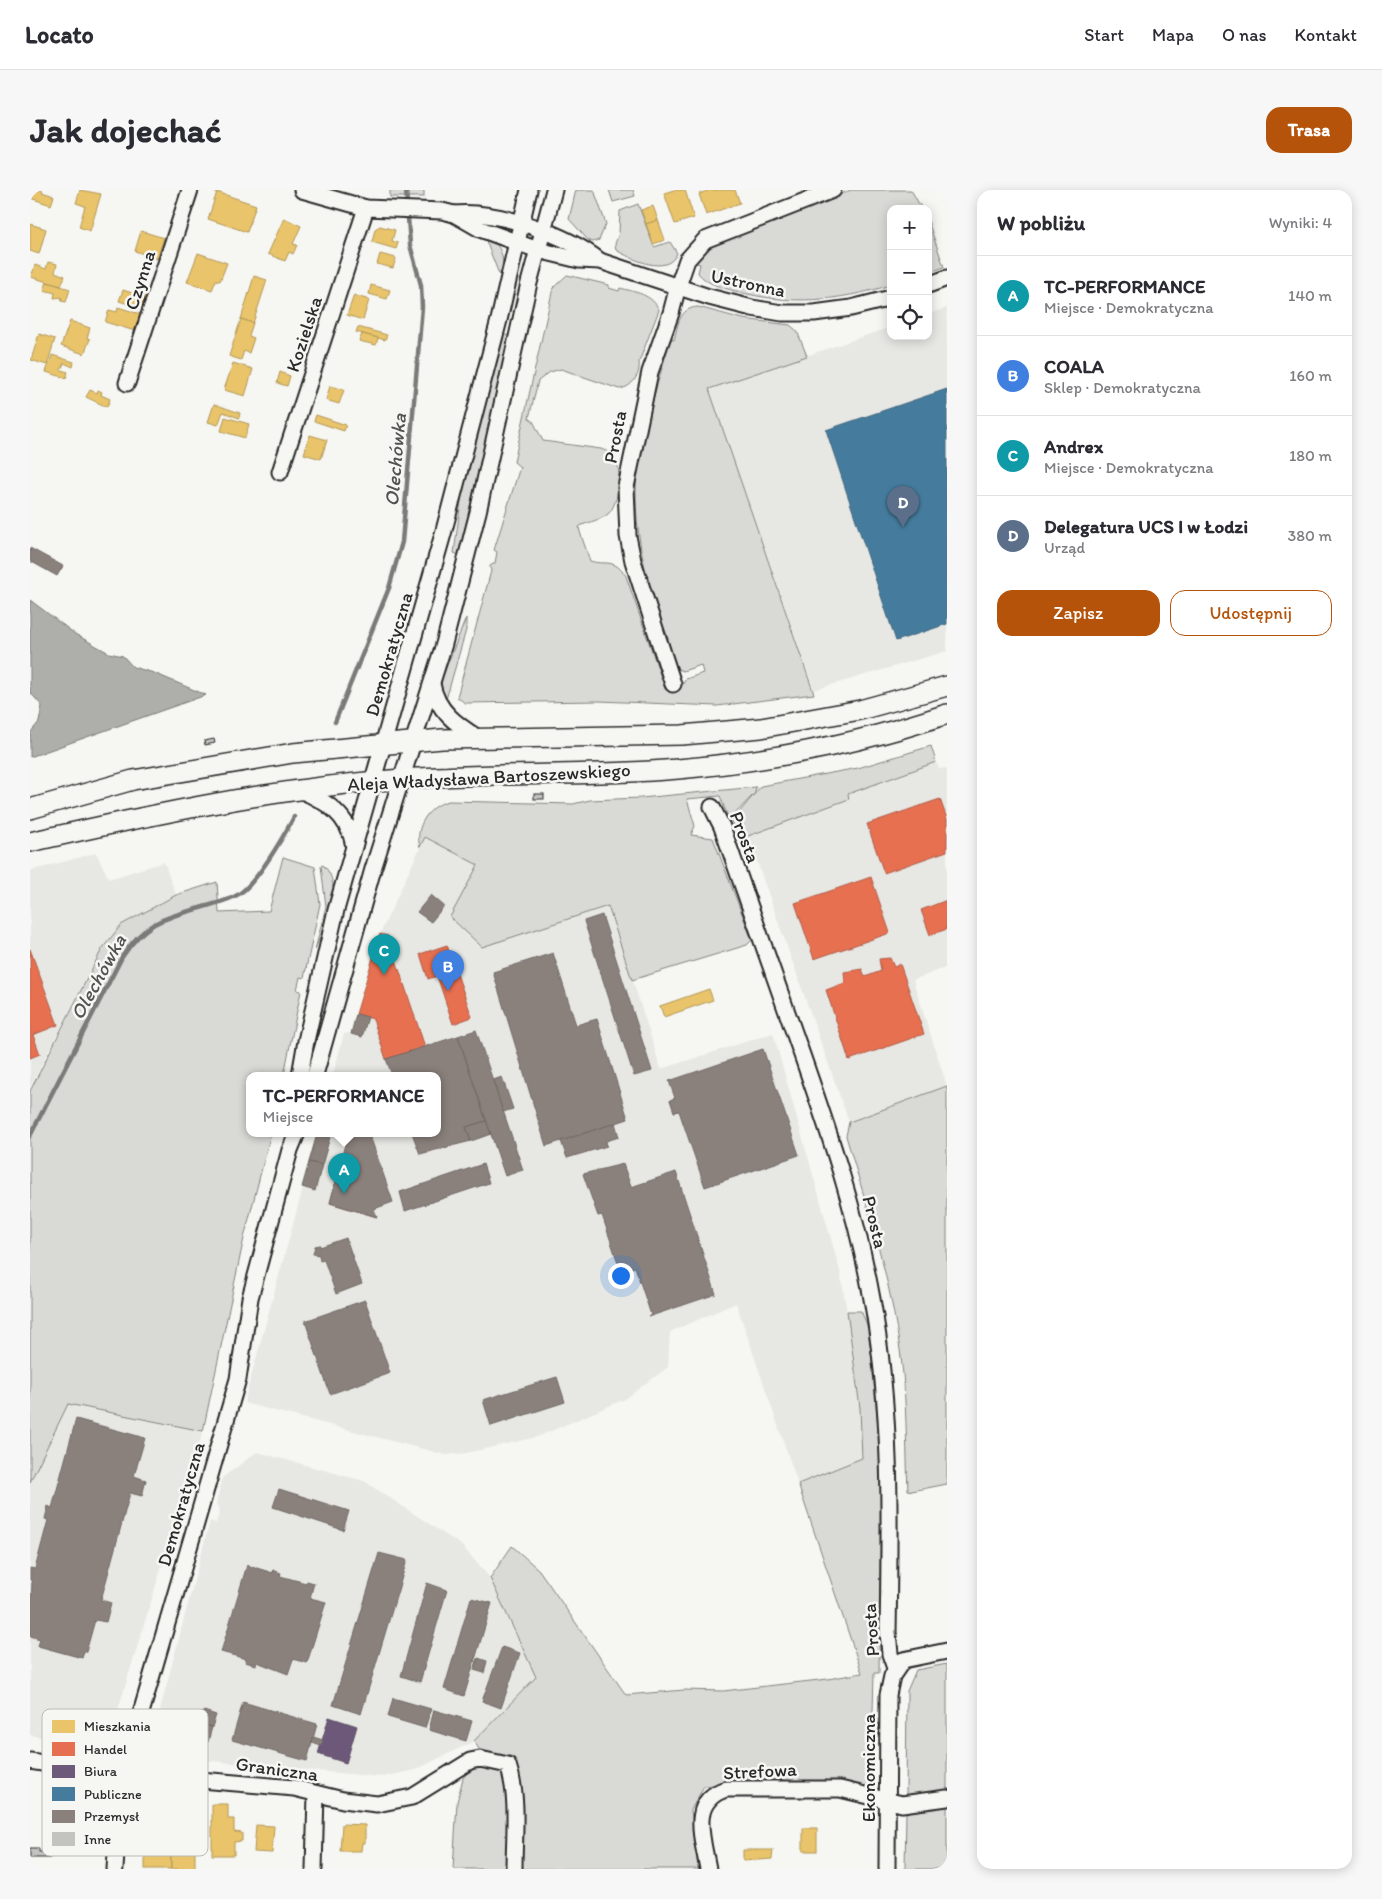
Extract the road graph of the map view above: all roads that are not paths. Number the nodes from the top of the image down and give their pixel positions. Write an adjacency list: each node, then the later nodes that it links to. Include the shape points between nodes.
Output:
1 (190, 190): 18 (street, Czynna)
2 (302, 190): 7 (street)
3 (529, 190): 9 (street, Demokratyczna)
4 (554, 190): 10 (street)
5 (834, 190): 6 (street, Prosta)
6 (807, 195): 16 (street, Prosta, via 705,240 687,260)
7 (366, 208): 8 (street, via 419,208); 19 (street, Kozielska)
8 (454, 214): 9 (street, Ustronna, via 471,212); 11 (street, Ustronna, via 469,225)
9 (521, 224): 10 (street, Ustronna); 11 (street, Demokratyczna)
10 (543, 231): 12 (street); 13 (street, Ustronna, via 584,248)
11 (517, 243): 12 (street, Ustronna); 26 (street, Demokratyczna, via 443,534)
12 (538, 250): 13 (street, Ustronna, via 579,260); 20 (street, via 478,512)
13 (600, 261): 16 (street, Ustronna)
14 (947, 278): 15 (street)
15 (932, 284)
16 (678, 286): 17 (street, Ustronna, via 752,308 782,313 831,311); 21 (street, Prosta, via 650,372 630,463 626,503 633,561)
17 (887, 299)
18 (127, 383)
19 (280, 472)
20 (432, 684): 24 (street, via 436,700 447,715); 25 (street)
21 (673, 684)
22 (947, 686): 24 (main road, Aleja Władysława Bartoszewskiego, via 860,710 762,728 682,735)
23 (947, 714): 27 (main road, Aleja Władysława Bartoszewskiego, via 818,750 726,764 675,769)
24 (478, 738): 25 (main road, Aleja Władysława Bartoszewskiego)
25 (413, 741): 26 (main road, Aleja Władysława Bartoszewskiego); 27 (street)
26 (385, 743): 28 (street, Demokratyczna); 31 (main road, Aleja Władysława Bartoszewskiego, via 293,753 133,780)
27 (400, 779): 28 (main road, Aleja Władysława Bartoszewskiego); 35 (street)
28 (374, 781): 29 (main road, Aleja Władysława Bartoszewskiego); 33 (street, Demokratyczna)
29 (298, 789): 32 (main road, Aleja Władysława Bartoszewskiego, via 200,804); 33 (street, via 322,800 340,814 350,829)
30 (712, 807): 40 (street, Prosta, via 819,1104 863,1256 887,1406 890,1451 888,1632)
31 (30, 809)
32 (30, 842)
33 (354, 846): 34 (street, Demokratyczna, via 322,968)
34 (301, 1072)
35 (316, 1072)
36 (292, 1137): 38 (street, Demokratyczna)
37 (295, 1137): 38 (street, Demokratyczna)
38 (290, 1150): 41 (street, Demokratyczna, via 250,1298 238,1379)
39 (947, 1651): 40 (street, via 903,1660)
40 (895, 1668): 45 (street, Ekonomiczna, via 888,1695)
41 (141, 1709)
42 (208, 1781): 43 (street, Graniczna, via 294,1788)
43 (316, 1794): 48 (street); 49 (street, Graniczna, via 377,1804 398,1802 412,1797 470,1761 480,1759 508,1765 514,1811)
44 (947, 1798): 45 (street, Strefowa, via 902,1804)
45 (888, 1800): 50 (street, Strefowa, via 840,1789 739,1788 717,1792 704,1803 701,1814); 51 (street, Ekonomiczna)
46 (116, 1856): 47 (street, Demokratyczna)
47 (115, 1869)
48 (314, 1869)
49 (514, 1869)
50 (708, 1869)
51 (887, 1869)

